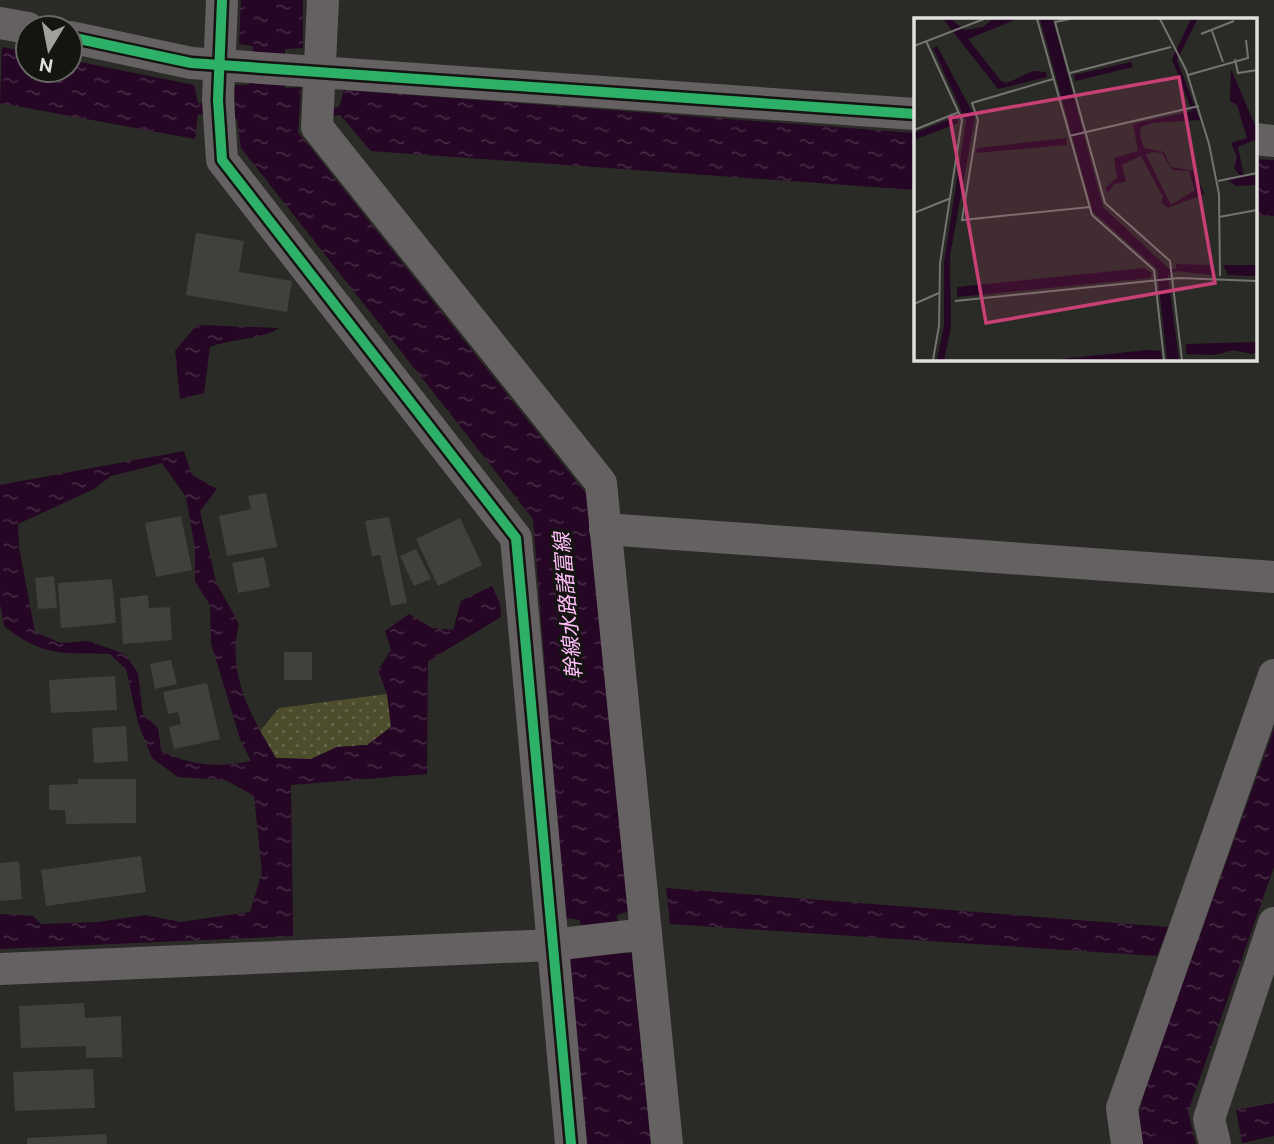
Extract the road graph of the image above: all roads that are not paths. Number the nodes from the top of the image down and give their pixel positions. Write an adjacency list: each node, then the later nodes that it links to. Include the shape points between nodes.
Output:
1 (222, 0): 4 (street)
2 (323, 0): 5 (street)
3 (84, 40): 4 (street, via 191,63)
4 (231, 65): 5 (street); 14 (street, via 218,110 222,160 516,538)
5 (308, 70): 6 (street); 9 (street, via 317,127 601,483)
6 (914, 114)
7 (1256, 139): 8 (street)
8 (1274, 141)
9 (605, 529): 10 (street); 13 (street)
10 (1274, 577)
11 (1274, 675): 18 (street, via 1122,1108)
12 (1274, 923): 19 (street, via 1209,1119)
13 (635, 935): 14 (street); 17 (street)
14 (565, 943): 15 (street); 16 (street)
15 (0, 969)
16 (571, 1144)
17 (667, 1144)
18 (1127, 1144)
19 (1215, 1144)

